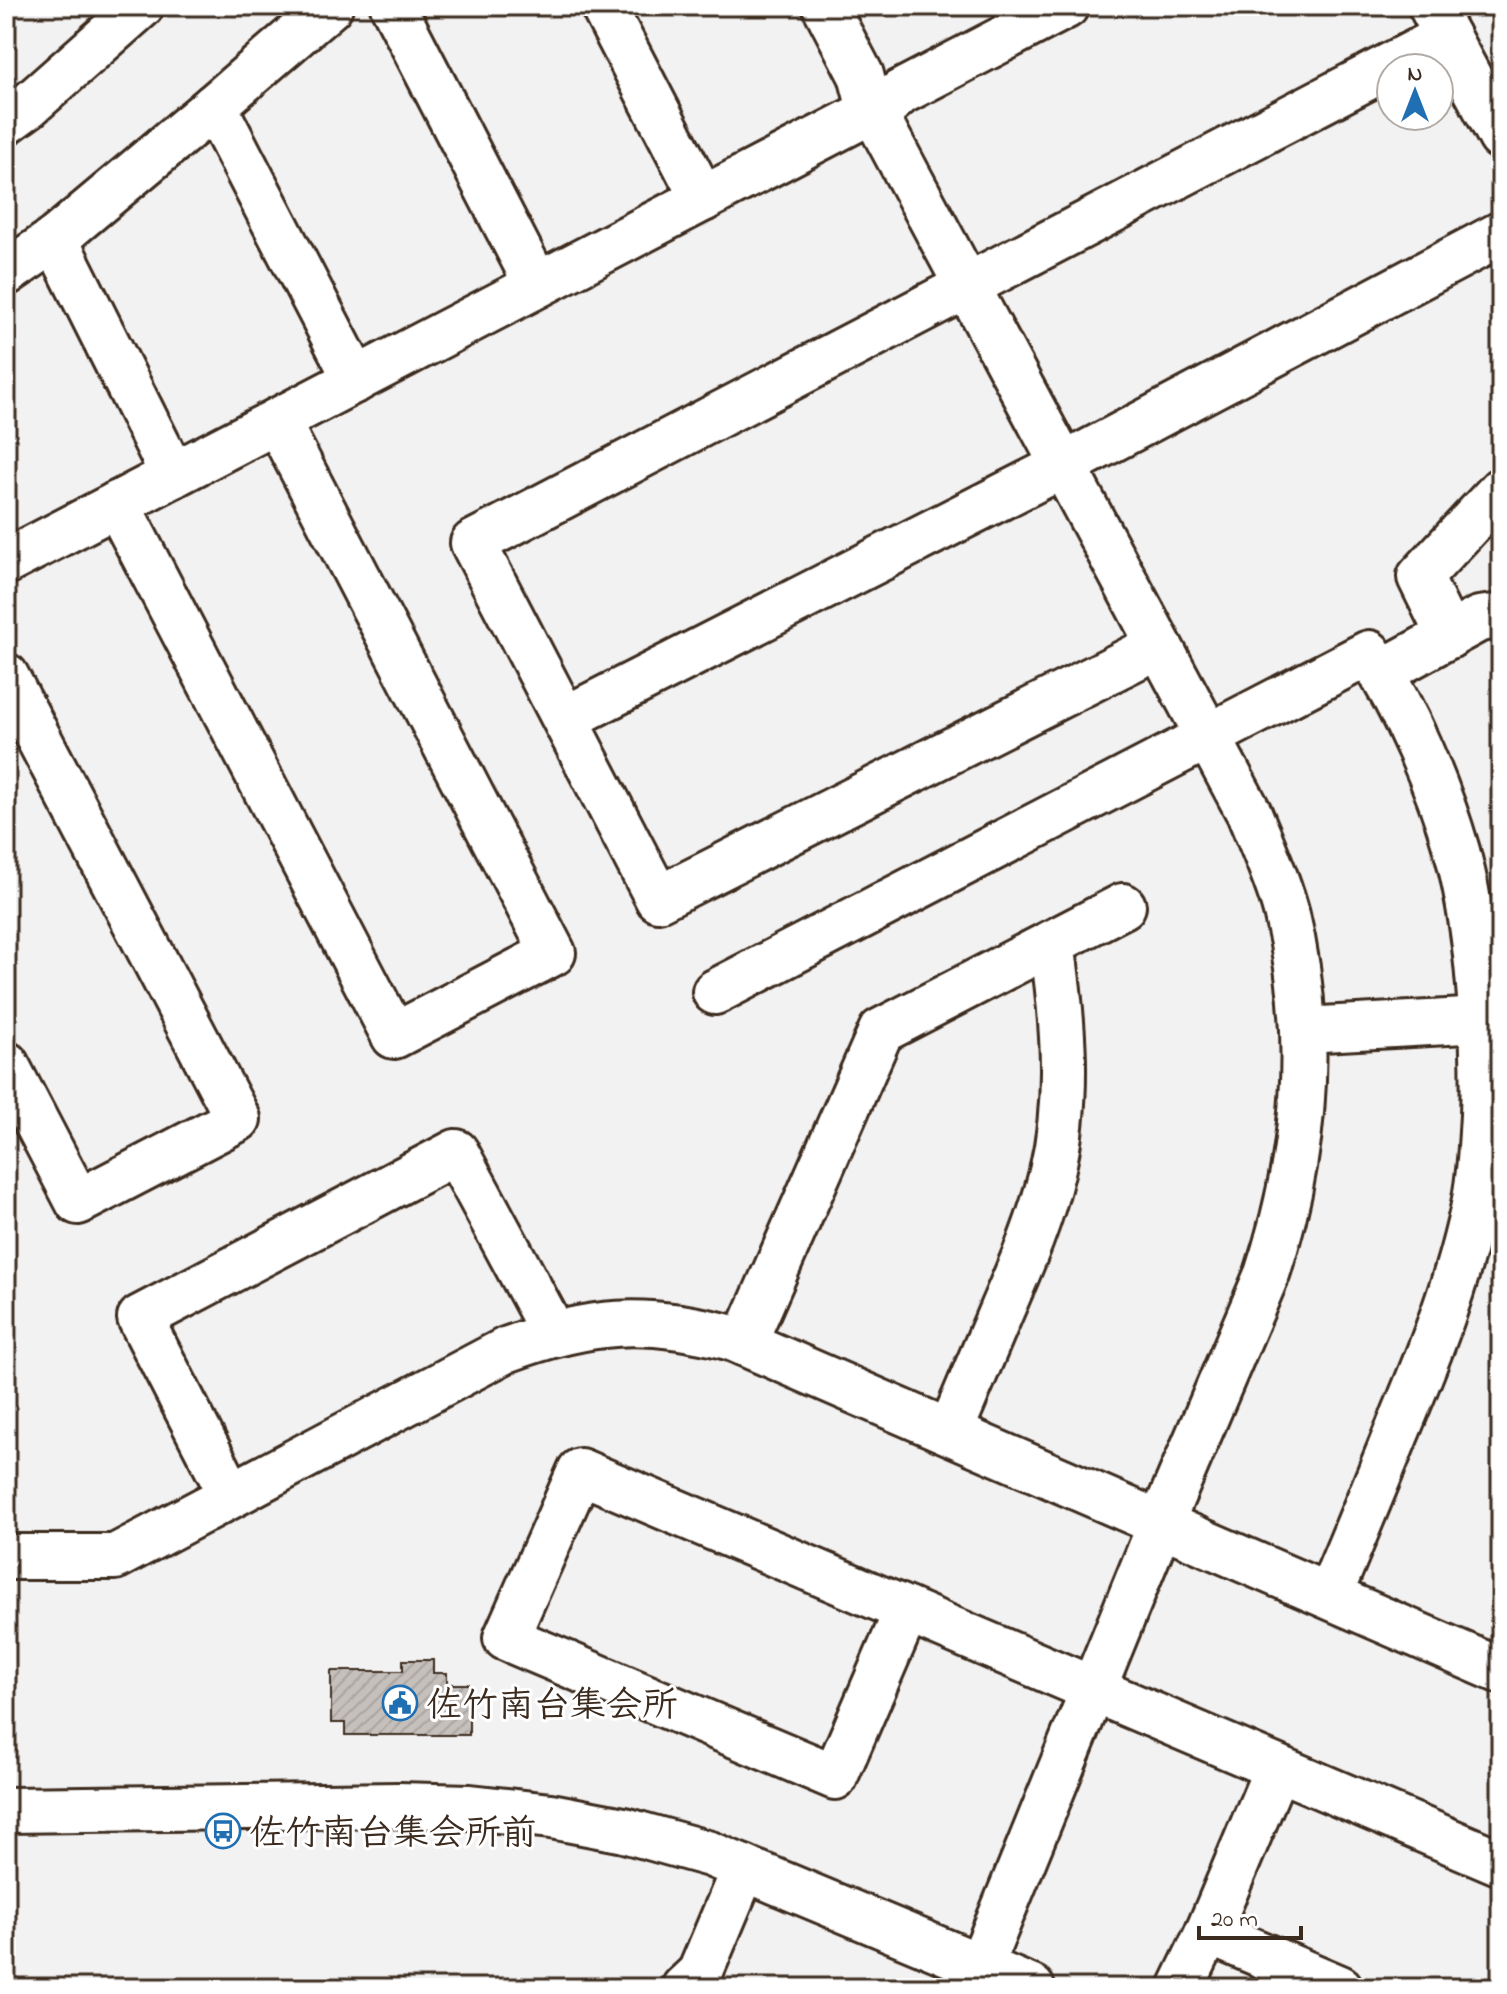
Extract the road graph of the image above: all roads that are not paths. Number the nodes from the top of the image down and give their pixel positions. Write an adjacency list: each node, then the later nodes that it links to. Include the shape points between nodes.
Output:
1 (141, 6): 10 (street)
2 (330, 6): 8 (street)
3 (393, 6): 16 (street)
4 (603, 6): 12 (street)
5 (825, 6): 9 (street, via 861,75)
6 (1041, 12): 9 (street, via 901,92)
7 (1439, 21): 11 (street); 17 (street)
8 (214, 106): 14 (street); 18 (street)
9 (872, 117): 12 (street, via 858,118); 17 (street)
10 (6, 122)
11 (1501, 137)
12 (703, 199): 16 (street)
13 (1501, 234): 20 (street)
14 (55, 239): 15 (street); 21 (street)
15 (6, 273)
16 (537, 285): 18 (street)
17 (966, 286): 20 (street); 30 (street, via 473,543)
18 (356, 380): 19 (street)
19 (277, 421): 21 (street); 23 (street, via 553,953 394,1036)
20 (1064, 465): 27 (street); 30 (street)
21 (173, 475): 23 (street)
22 (1501, 490): 26 (street, via 1420,577)
23 (117, 504): 24 (street)
24 (6, 562)
25 (1501, 616): 26 (street, via 1479,619)
26 (1449, 636): 28 (street)
27 (1158, 646): 30 (street, via 658,899); 31 (street)
28 (1382, 672): 31 (street, via 1369,653); 35 (street, via 1441,800 1458,854)
29 (6, 676): 37 (street, via 238,1119 78,1202)
30 (565, 719)
31 (1208, 737): 34 (street); 36 (street, via 1249,813 1285,908)
32 (1123, 906): 33 (street)
33 (1052, 943): 40 (street, via 881,1031); 41 (street, via 1063,1048 1062,1107 1052,1171 1023,1261)
34 (715, 992)
35 (1492, 1020): 36 (street); 38 (street, via 1481,1156)
36 (1304, 1030): 43 (street, via 1299,1142 1281,1232)
37 (6, 1064)
38 (1486, 1223): 45 (street, via 1456,1278)
39 (554, 1334): 40 (street, via 629,1322 701,1330); 42 (street, via 506,1350); 42 (street, via 456,1152 140,1318)
40 (744, 1343): 41 (street)
41 (950, 1432): 43 (street)
42 (231, 1495): 44 (street, via 115,1557)
43 (1161, 1523): 45 (street); 48 (street)
44 (6, 1557)
45 (1329, 1596): 47 (street)
46 (907, 1610): 46 (street, via 580,1471 506,1638 835,1777); 48 (street)
47 (1501, 1671)
48 (1093, 1689): 49 (street); 54 (street)
49 (1277, 1768): 51 (street); 53 (street)
50 (6, 1810): 52 (street, via 470,1807 624,1830)
51 (1501, 1863)
52 (744, 1868): 54 (street); 55 (street, via 700,1973)
53 (1208, 1932): 57 (street); 58 (street)
54 (980, 1967): 56 (street)
55 (684, 1988)
56 (1032, 1988)
57 (1181, 1988)
58 (1340, 1988)

